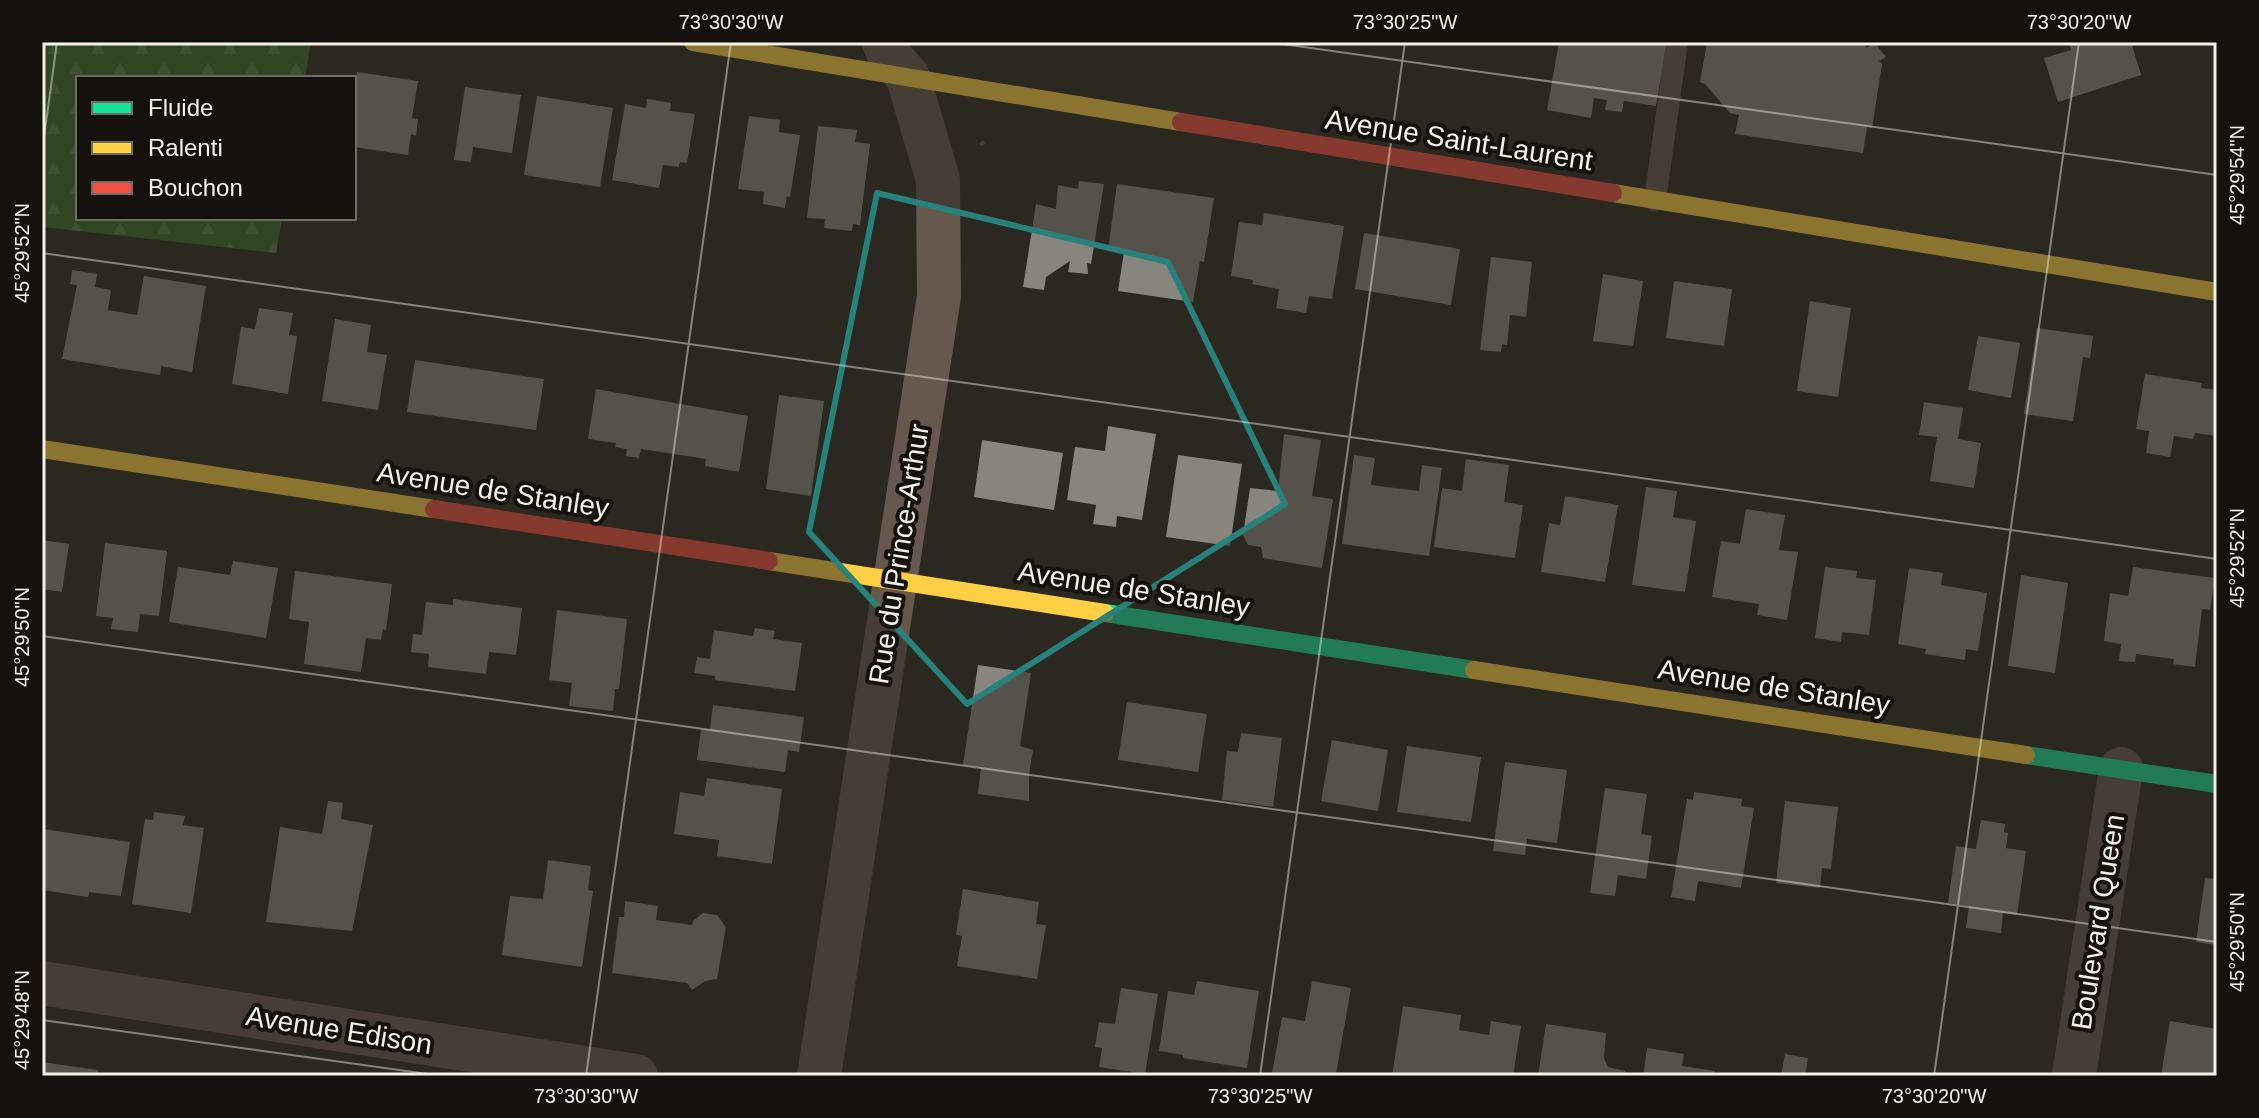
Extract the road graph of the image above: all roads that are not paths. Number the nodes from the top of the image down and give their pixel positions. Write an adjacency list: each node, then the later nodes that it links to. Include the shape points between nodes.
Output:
1 (693, 42): 4 (street, Avenue Saint-Laurent)
2 (884, 42): 4 (street, Rue du Prince-Arthur)
3 (1677, 42): 5 (lane)
4 (908, 77): 5 (street, Avenue Saint-Laurent); 8 (street, Rue du Prince-Arthur, via 938,180 939,296)
5 (1655, 200): 6 (street, Avenue Saint-Laurent)
6 (2217, 292)
7 (42, 449): 8 (street, Avenue de Stanley)
8 (895, 580): 9 (street, Avenue de Stanley); 13 (street, Rue du Prince-Arthur)
9 (2121, 769): 10 (street, Avenue de Stanley); 14 (street, Boulevard Queen)
10 (2217, 784)
11 (42, 983): 12 (street, Avenue Edison)
12 (636, 1076)
13 (819, 1076)
14 (2074, 1076)

